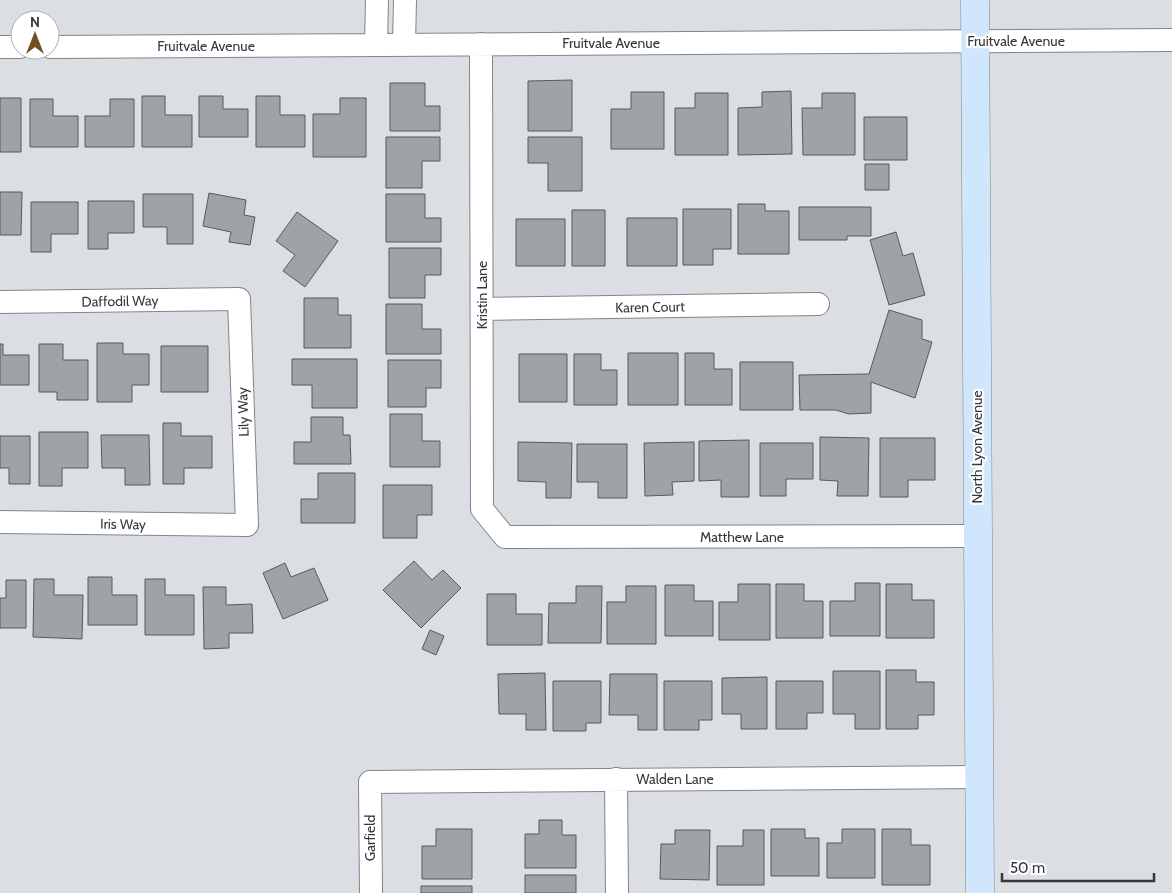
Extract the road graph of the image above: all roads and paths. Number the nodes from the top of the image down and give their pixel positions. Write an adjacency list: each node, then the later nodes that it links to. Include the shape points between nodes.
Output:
1 (377, 0): 8 (street)
2 (405, 0): 6 (street)
3 (975, 0): 5 (street, North Lyon Avenue)
4 (1172, 40): 5 (street, Fruitvale Avenue)
5 (975, 41): 7 (street, Fruitvale Avenue); 16 (street, North Lyon Avenue)
6 (404, 44): 7 (street, Fruitvale Avenue); 8 (street, Fruitvale Avenue)
7 (481, 44): 13 (street, Kristin Lane)
8 (376, 45): 9 (street, Fruitvale Avenue)
9 (60, 47)
10 (240, 299): 11 (street, Daffodil Way); 15 (street, Lily Way)
11 (0, 302)
12 (818, 304): 13 (street, Karen Court)
13 (482, 309): 17 (street, Kristin Lane, via 482,508)
14 (0, 522): 15 (street, Iris Way)
15 (247, 525)
16 (978, 536): 17 (street, Matthew Lane); 18 (street, North Lyon Avenue)
17 (505, 537)
18 (980, 777): 19 (street, Walden Lane); 23 (street, North Lyon Avenue)
19 (616, 779): 20 (street, Walden Lane); 22 (street)
20 (370, 782): 21 (street, Garfield)
21 (371, 893)
22 (617, 893)
23 (980, 893)

